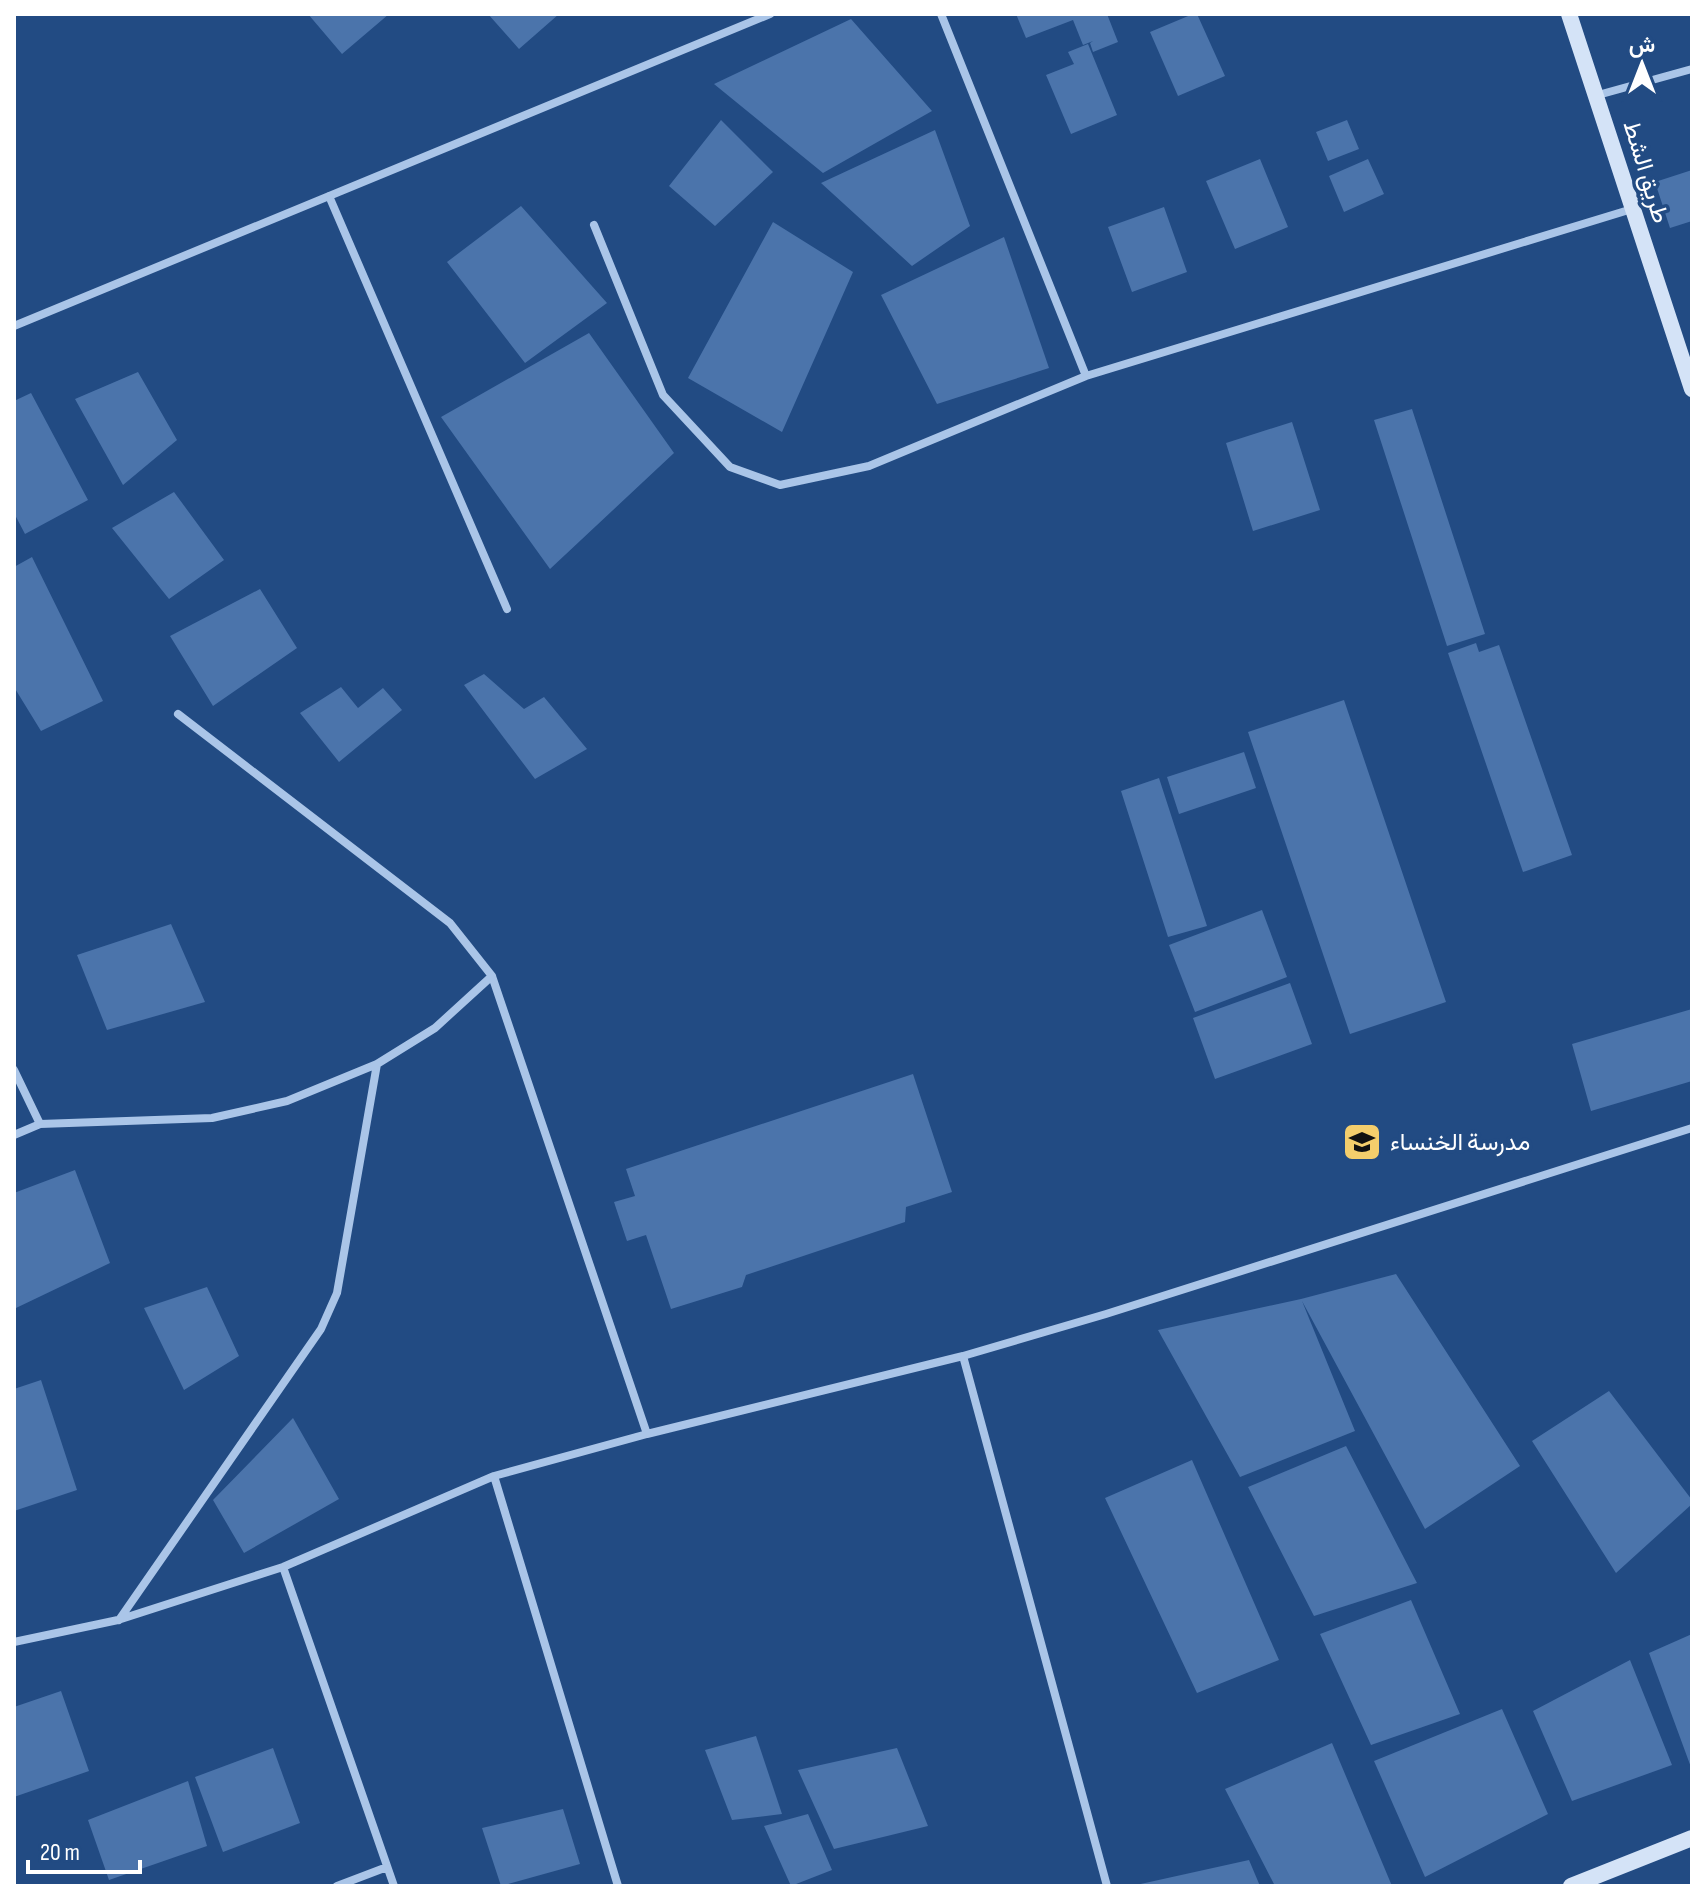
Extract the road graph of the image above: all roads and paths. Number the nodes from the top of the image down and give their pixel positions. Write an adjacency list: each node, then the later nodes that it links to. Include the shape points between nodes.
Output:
1 (770, 14): 6 (street)
2 (941, 14): 10 (street)
3 (1569, 14): 5 (main road, طريق الشط)
4 (1692, 69): 5 (street)
5 (1598, 95): 7 (main road, طريق الشط)
6 (329, 196): 9 (street); 12 (street)
7 (1632, 209): 10 (street); 11 (main road, طريق الشط)
8 (594, 225): 10 (street, via 663,395 730,467 780,485 869,466)
9 (14, 326)
10 (1086, 376)
11 (1692, 389)
12 (507, 609)
13 (178, 714): 14 (street, via 450,923)
14 (492, 976): 15 (street, via 435,1028); 21 (street)
15 (377, 1064): 17 (street, via 287,1101 212,1118); 24 (street, via 337,1293 321,1329)
16 (14, 1070): 17 (street)
17 (40, 1124): 19 (street)
18 (1692, 1128): 20 (street)
19 (14, 1135)
20 (963, 1356): 21 (street); 31 (street)
21 (647, 1434): 22 (street)
22 (494, 1476): 23 (street); 30 (street)
23 (283, 1567): 24 (street); 27 (street)
24 (118, 1620): 25 (street)
25 (14, 1642)
26 (1692, 1838): 32 (main road)
27 (387, 1867): 28 (street); 29 (street)
28 (337, 1886)
29 (394, 1886)
30 (618, 1886)
31 (1107, 1886)
32 (1571, 1886)

